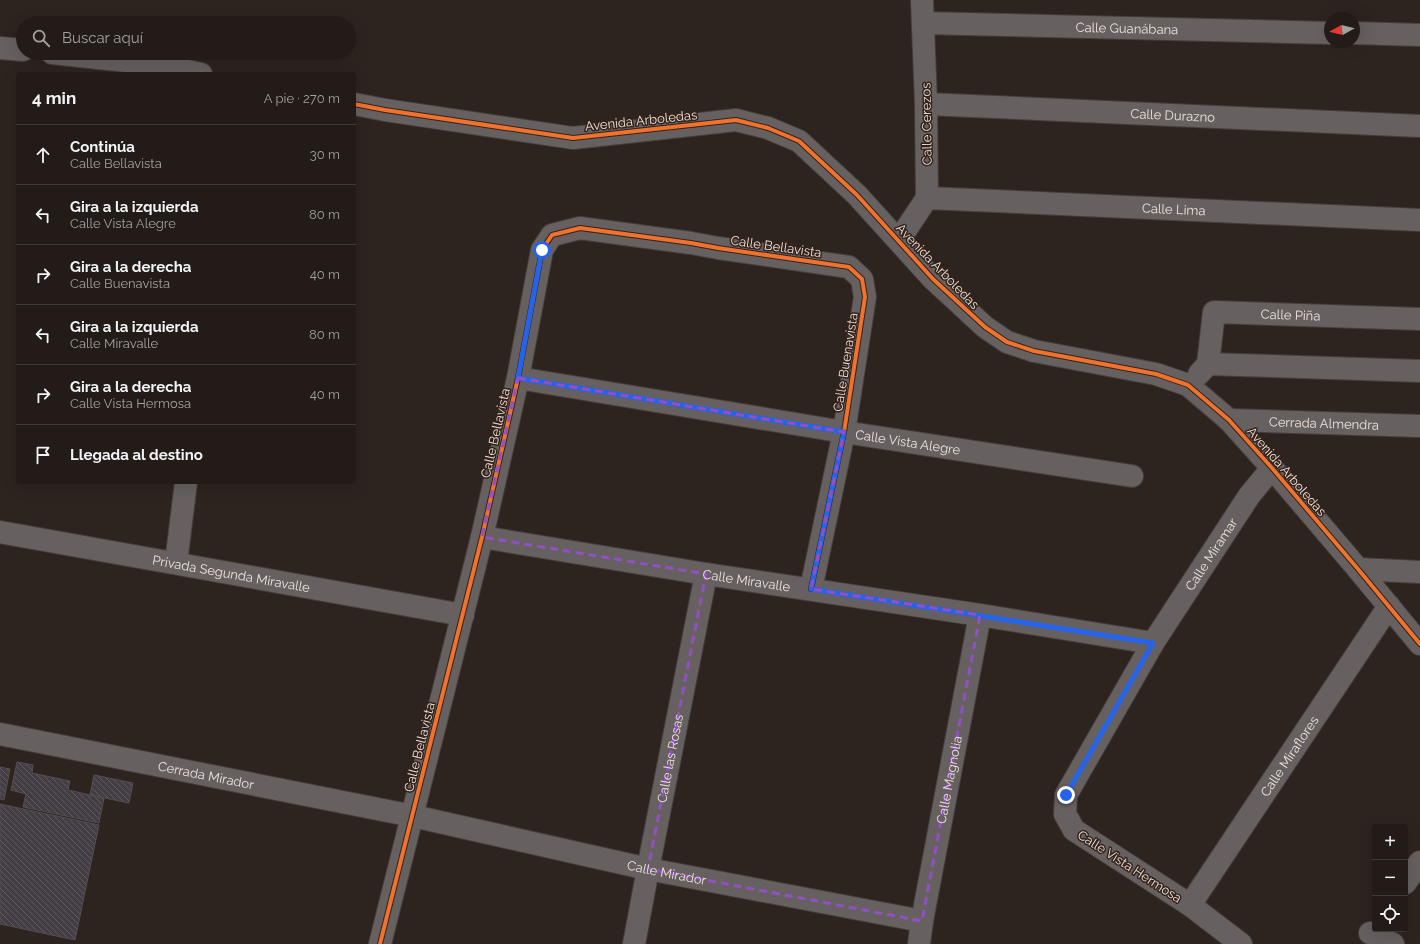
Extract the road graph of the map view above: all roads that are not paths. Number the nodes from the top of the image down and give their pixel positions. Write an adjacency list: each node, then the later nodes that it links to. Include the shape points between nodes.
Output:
1 (922, 0): 2 (street, Calle Cerezos)
2 (923, 23): 3 (street, Calle Guanábana); 11 (street, Calle Cerezos)
3 (1324, 33)
4 (1360, 33): 5 (street)
5 (1420, 35)
6 (0, 48): 7 (street)
7 (16, 49)
8 (117, 60): 9 (street)
9 (192, 72)
10 (356, 104): 15 (street, Avenida Arboledas, via 573,138 736,120 768,128 799,141 857,195)
11 (926, 104): 12 (street, Calle Durazno); 13 (street, Calle Cerezos)
12 (1420, 126)
13 (927, 198): 14 (street, Calle Lima); 15 (street)
14 (1420, 220)
15 (899, 240): 21 (street, Avenida Arboledas, via 933,279 985,327 1007,342 1034,351 1156,374)
16 (862, 279): 20 (street, Calle Bellavista, via 849,267 691,243 580,228 552,235 542,250); 24 (street, Calle Buenavista, via 865,297)
17 (1420, 319): 18 (street, Calle Piña, via 1214,312)
18 (1208, 364): 19 (street); 21 (street)
19 (1420, 371)
20 (518, 378): 24 (street, Calle Vista Alegre); 29 (street, Calle Bellavista)
21 (1188, 385): 22 (street, Avenida Arboledas)
22 (1229, 420): 23 (street, Cerrada Almendra); 25 (street, Avenida Arboledas)
23 (1420, 426)
24 (844, 432): 26 (street, Calle Vista Alegre); 34 (street, Calle Buenavista)
25 (1272, 468): 31 (street, Avenida Arboledas); 38 (street, Calle Miramar, via 1249,496)
26 (1132, 476)
27 (186, 484): 30 (street)
28 (0, 532): 30 (street, Privada Segunda Miravalle)
29 (482, 537): 33 (street, Calle Miravalle); 36 (street, Calle Bellavista)
30 (176, 562): 36 (street, Privada Segunda Miravalle)
31 (1358, 569): 32 (street); 35 (street, Avenida Arboledas)
32 (1420, 572)
33 (706, 574): 34 (street, Calle Miravalle); 43 (street, Calle las Rosas)
34 (811, 589): 37 (street, Calle Miravalle)
35 (1389, 606): 39 (street, Avenida Arboledas); 45 (street, Calle Miraflores)
36 (463, 615): 41 (street, Calle Bellavista)
37 (980, 615): 38 (street, Calle Miravalle); 46 (street, Calle Magnolia)
38 (1153, 643): 45 (street, Calle Vista Hermosa, via 1066,795 1065,814 1074,830)
39 (1420, 644)
40 (0, 734): 41 (street, Cerrada Mirador)
41 (413, 816): 43 (street, Calle Mirador); 48 (street, Calle Bellavista)
42 (1420, 862): 44 (street)
43 (648, 870): 46 (street, Calle Mirador); 49 (street, Calle las Rosas)
44 (1408, 879)
45 (1190, 905): 51 (street, Calle Vista Hermosa)
46 (922, 921): 50 (street, Calle Magnolia)
47 (1369, 934): 52 (street)
48 (380, 944)
49 (634, 944)
50 (919, 944)
51 (1241, 944)
52 (1393, 944)

